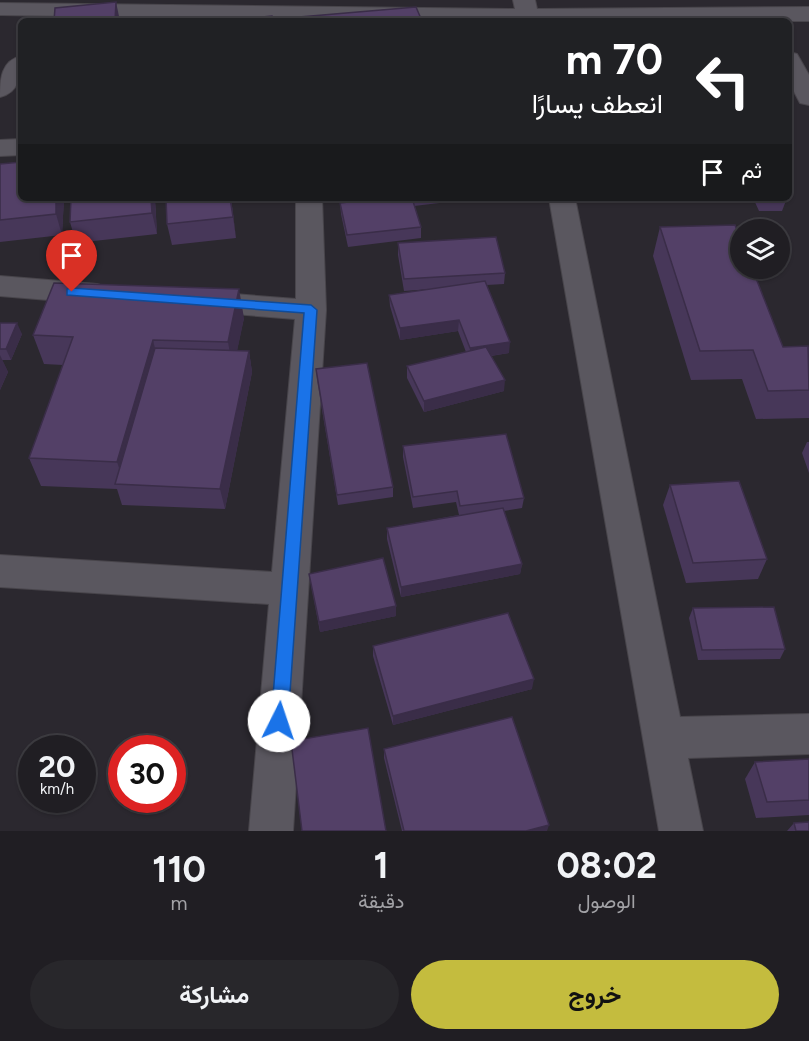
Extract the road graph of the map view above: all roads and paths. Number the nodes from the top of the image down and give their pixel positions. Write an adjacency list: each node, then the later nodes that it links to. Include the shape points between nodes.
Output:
1 (0, 9): 5 (street)
2 (526, 12): 3 (street); 5 (street)
3 (766, 12): 4 (street)
4 (809, 14)
5 (57, 16)
6 (792, 65): 9 (street)
7 (18, 67): 8 (street)
8 (0, 90)
9 (809, 98)
10 (18, 147): 11 (street)
11 (0, 148)
12 (309, 201): 17 (street)
13 (563, 201): 21 (street)
14 (0, 286): 15 (street)
15 (120, 295)
16 (167, 299): 17 (street)
17 (311, 310): 19 (street)
18 (0, 572): 19 (street)
19 (290, 589): 22 (street)
20 (809, 734): 21 (street)
21 (665, 738): 23 (street)
22 (271, 831)
23 (681, 831)

